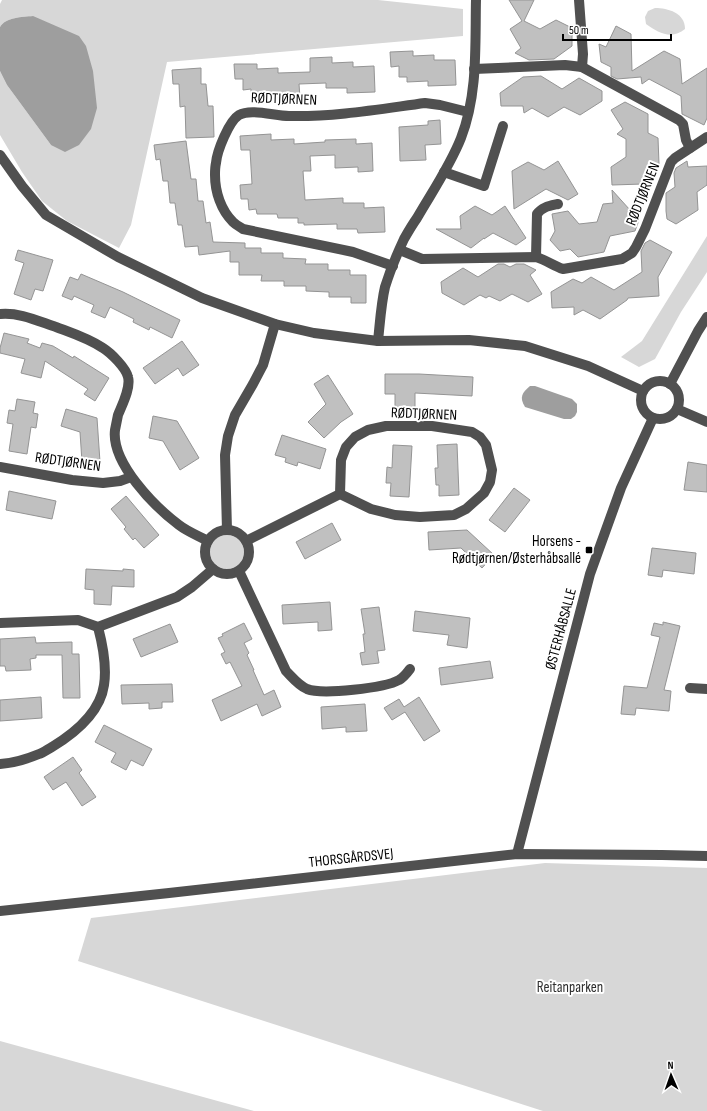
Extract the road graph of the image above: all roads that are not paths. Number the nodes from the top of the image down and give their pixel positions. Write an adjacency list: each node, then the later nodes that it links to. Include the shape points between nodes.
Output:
1 (476, 0): 4 (street)
2 (579, 0): 3 (street)
3 (582, 67): 4 (street, via 565,65); 8 (street, via 680,120)
4 (474, 69): 5 (street)
5 (468, 112): 10 (street, via 461,138); 14 (street, RØDTJØRNEN, via 425,104 335,115 280,116 250,111 237,116 232,122 219,149 215,179 225,213 234,224 243,229 353,252)
6 (503, 126): 10 (street, via 484,186)
7 (707, 137): 8 (street, RØDTJØRNEN)
8 (690, 148): 13 (street, RØDTJØRNEN, via 671,162 645,229 632,253 622,259 563,269)
9 (0, 155): 17 (street, via 46,215 118,257 202,298)
10 (444, 172): 12 (street, via 404,238)
11 (558, 204): 13 (street, via 543,208 537,214)
12 (400, 250): 13 (street, RØDTJØRNEN, via 422,259); 14 (street)
13 (536, 256)
14 (393, 266): 18 (street, via 385,287)
15 (0, 314): 25 (street, RØDTJØRNEN, via 26,317 86,338 104,349 123,367 129,387 118,417 116,446)
16 (707, 316): 19 (street)
17 (275, 324): 18 (street, via 314,333); 27 (street, via 263,365 235,415 228,436 225,455)
18 (378, 341): 20 (street, via 469,340 525,346 588,366)
19 (670, 384): 20 (street, via 654,382); 21 (street, via 678,392 680,399)
20 (643, 391): 22 (street, via 642,405)
21 (677, 409): 22 (street, via 670,417 658,420); 23 (street)
22 (652, 418): 38 (street, ØSTERHÅBSALLE, via 621,488 590,574)
23 (707, 422)
24 (0, 466): 25 (street, RØDTJØRNEN, via 72,480 103,483)
25 (132, 477): 28 (street, RØDTJØRNEN, via 160,510 180,526)
26 (340, 494): 26 (street, RØDTJØRNEN, via 341,460 346,447 355,437 368,430 386,426 432,426 472,432 486,445 492,470 490,482 484,493 466,509 454,515 395,515 371,509); 29 (street)
27 (227, 530): 28 (street, via 213,535); 29 (street, via 238,533)
28 (208, 541): 30 (street, via 206,559)
29 (246, 541): 31 (street, via 250,554 248,561)
30 (213, 569): 31 (street, via 226,574); 33 (street, via 177,597)
31 (239, 571): 34 (street, via 286,671 297,683 309,690 332,691 383,686 399,680)
32 (0, 623): 33 (street, via 78,620)
33 (98, 628): 37 (street, via 105,661 104,685 100,700 88,719 64,739 40,754)
34 (410, 670)
35 (690, 688): 36 (street)
36 (707, 689)
37 (0, 764)
38 (517, 854): 39 (street, THORSGÅRDSVEJ); 40 (street, THORSGÅRDSVEJ)
39 (707, 856)
40 (0, 911)

